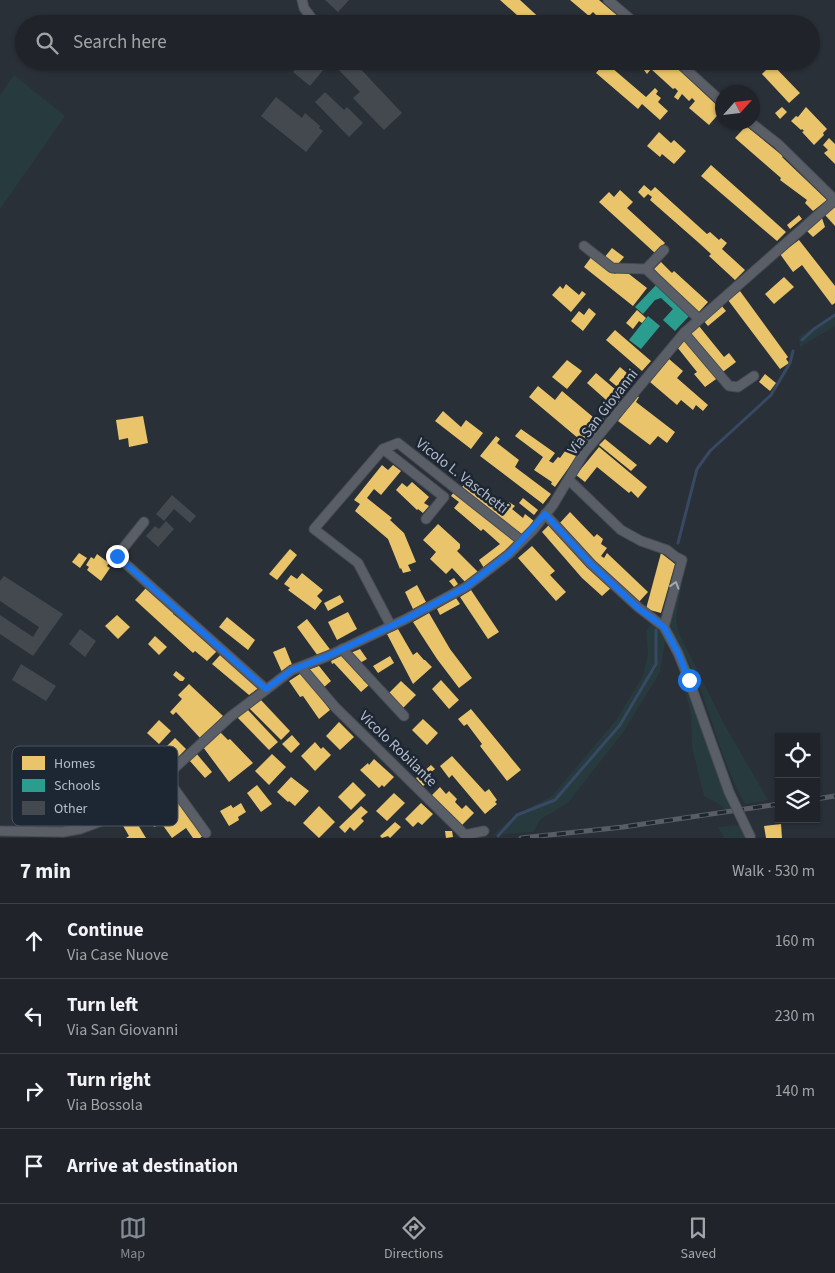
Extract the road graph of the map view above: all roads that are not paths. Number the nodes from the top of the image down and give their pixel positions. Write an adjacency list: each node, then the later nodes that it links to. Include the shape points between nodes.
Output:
1 (302, 0): 3 (street)
2 (608, 0): 4 (street)
3 (309, 15)
4 (626, 15)
5 (687, 70): 6 (street)
6 (715, 96)
7 (760, 130): 8 (street)
8 (835, 200): 12 (street, Via San Giovanni)
9 (584, 246): 11 (street, via 612,268)
10 (664, 250): 11 (street)
11 (646, 269): 12 (street)
12 (699, 319): 13 (street, Via San Giovanni)
13 (684, 333): 14 (street, via 729,386 738,387); 16 (street, Via San Giovanni, via 584,453)
14 (754, 376)
15 (383, 449): 18 (street, via 444,497); 20 (street, Vicolo L. Vaschetti, via 398,443); 21 (street, via 314,530 358,563)
16 (569, 480): 17 (street, Via San Giovanni); 22 (street, one-way to 16, via 682,560 621,530)
17 (545, 514): 20 (street, Via San Giovanni); 22 (street, via 591,564 638,608)
18 (426, 519)
19 (144, 522): 25 (street, via 117,556)
20 (522, 541): 21 (street, Via San Giovanni, via 466,587)
21 (391, 626): 23 (street, Via San Giovanni)
22 (664, 627): 33 (street, bridge, via 678,653 729,792)
23 (342, 650): 24 (street, Via San Giovanni); 26 (street)
24 (301, 667): 25 (street, Via San Giovanni); 31 (street, Vicolo Robilante, via 335,707 465,835)
25 (266, 689): 27 (street, Via San Giovanni)
26 (404, 716)
27 (178, 764)
28 (178, 794): 32 (street)
29 (88, 826): 30 (street, Via San Giovanni, via 63,832)
30 (0, 831)
31 (484, 831)
32 (206, 832)
33 (751, 838)

